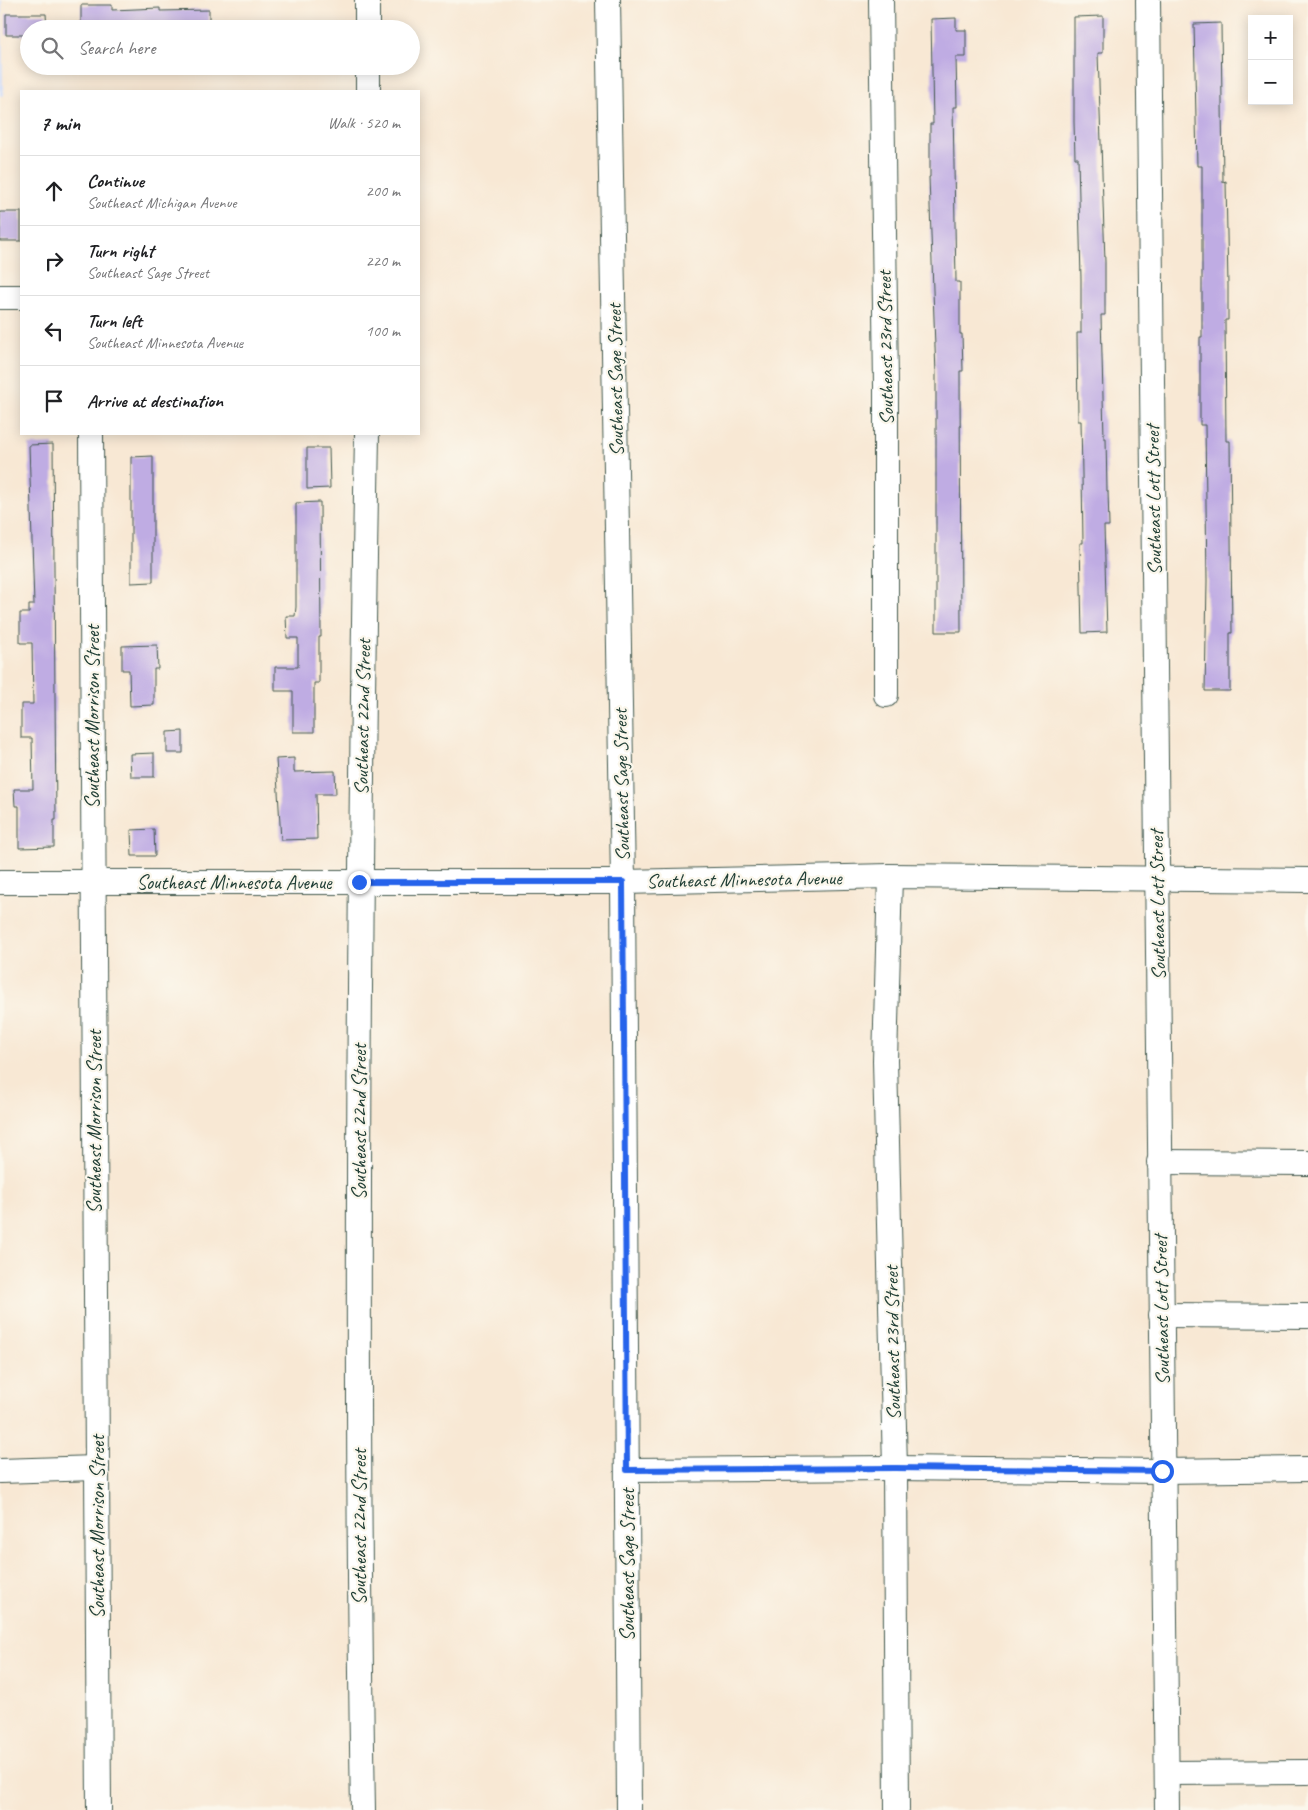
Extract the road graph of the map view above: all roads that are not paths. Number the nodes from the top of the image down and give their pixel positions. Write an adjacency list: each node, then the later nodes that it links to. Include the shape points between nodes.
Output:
1 (367, 0): 5 (street)
2 (608, 0): 19 (street, Southeast Sage Street)
3 (881, 0): 12 (street, Southeast 23rd Street)
4 (1148, 0): 14 (street, Southeast Lott Street)
5 (367, 20)
6 (368, 75): 7 (street)
7 (368, 90)
8 (0, 297): 9 (street)
9 (20, 297)
10 (91, 435): 16 (street, Southeast Morrison Street)
11 (367, 435): 18 (street, Southeast 22nd Street)
12 (886, 695)
13 (890, 876): 14 (street, Southeast Minnesota Avenue); 19 (street, Southeast Minnesota Avenue); 25 (street, Southeast 23rd Street, via 885,1061)
14 (1157, 879): 15 (street, Southeast Minnesota Avenue); 20 (street, Southeast Lott Street)
15 (1308, 880)
16 (92, 881): 17 (street, Southeast Minnesota Avenue); 18 (street, Southeast Minnesota Avenue); 24 (street, Southeast Morrison Street)
17 (0, 882)
18 (359, 882): 19 (street, Southeast Minnesota Avenue); 33 (street, Southeast 22nd Street, via 359,1561)
19 (623, 882): 27 (street, Southeast Sage Street)
20 (1159, 1162): 21 (street); 22 (street, Southeast Lott Street)
21 (1308, 1163)
22 (1161, 1315): 23 (street); 29 (street, Southeast Lott Street)
23 (1308, 1316)
24 (96, 1468): 28 (street); 32 (street, Southeast Morrison Street)
25 (895, 1468): 27 (street); 29 (street); 35 (street, Southeast 23rd Street)
26 (1308, 1469): 29 (street)
27 (627, 1470): 34 (street, Southeast Sage Street)
28 (0, 1471)
29 (1162, 1471): 31 (street, Southeast Lott Street)
30 (1308, 1772): 31 (street)
31 (1167, 1773): 36 (street, Southeast Lott Street)
32 (99, 1810)
33 (363, 1810)
34 (628, 1810)
35 (897, 1810)
36 (1167, 1810)

